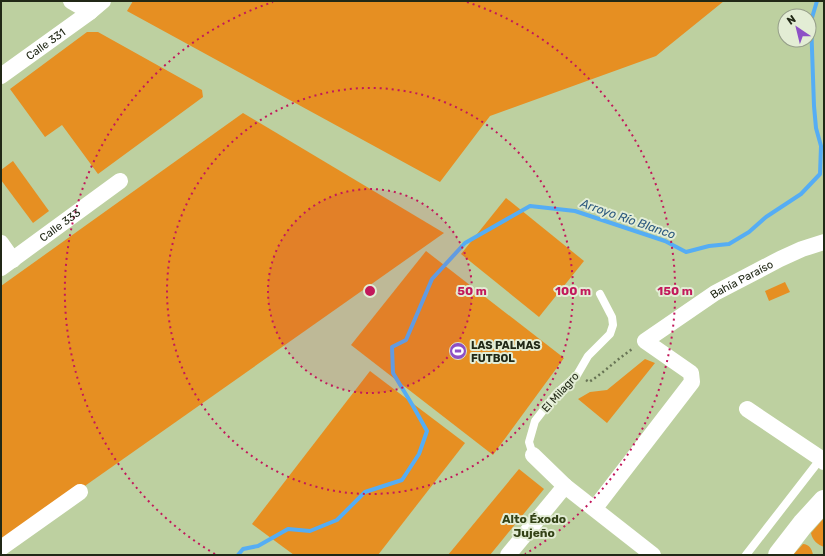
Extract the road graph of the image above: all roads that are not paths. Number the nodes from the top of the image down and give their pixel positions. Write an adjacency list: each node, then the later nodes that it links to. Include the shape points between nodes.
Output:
1 (71, 1): 3 (street)
2 (103, 1): 3 (street, Calle 331)
3 (90, 12): 4 (street, Calle 331)
4 (1, 76)
5 (120, 181): 8 (street, Calle 333)
6 (824, 242): 16 (street, Bahía Paraíso, via 791,254 715,293 645,341 691,373 692,382)
7 (1, 243): 8 (street)
8 (7, 264)
9 (600, 294): 11 (lane, El Milagro, via 612,317 610,334 588,356 577,375 556,394 535,421 528,442)
10 (747, 409): 12 (street)
11 (533, 455): 13 (street)
12 (823, 458): 20 (lane)
13 (565, 486): 16 (street); 18 (street)
14 (80, 492): 17 (street)
15 (824, 501): 21 (main road)
16 (595, 508): 19 (street)
17 (1, 548)
18 (508, 555)
19 (653, 555)
20 (746, 555)
21 (779, 555)

